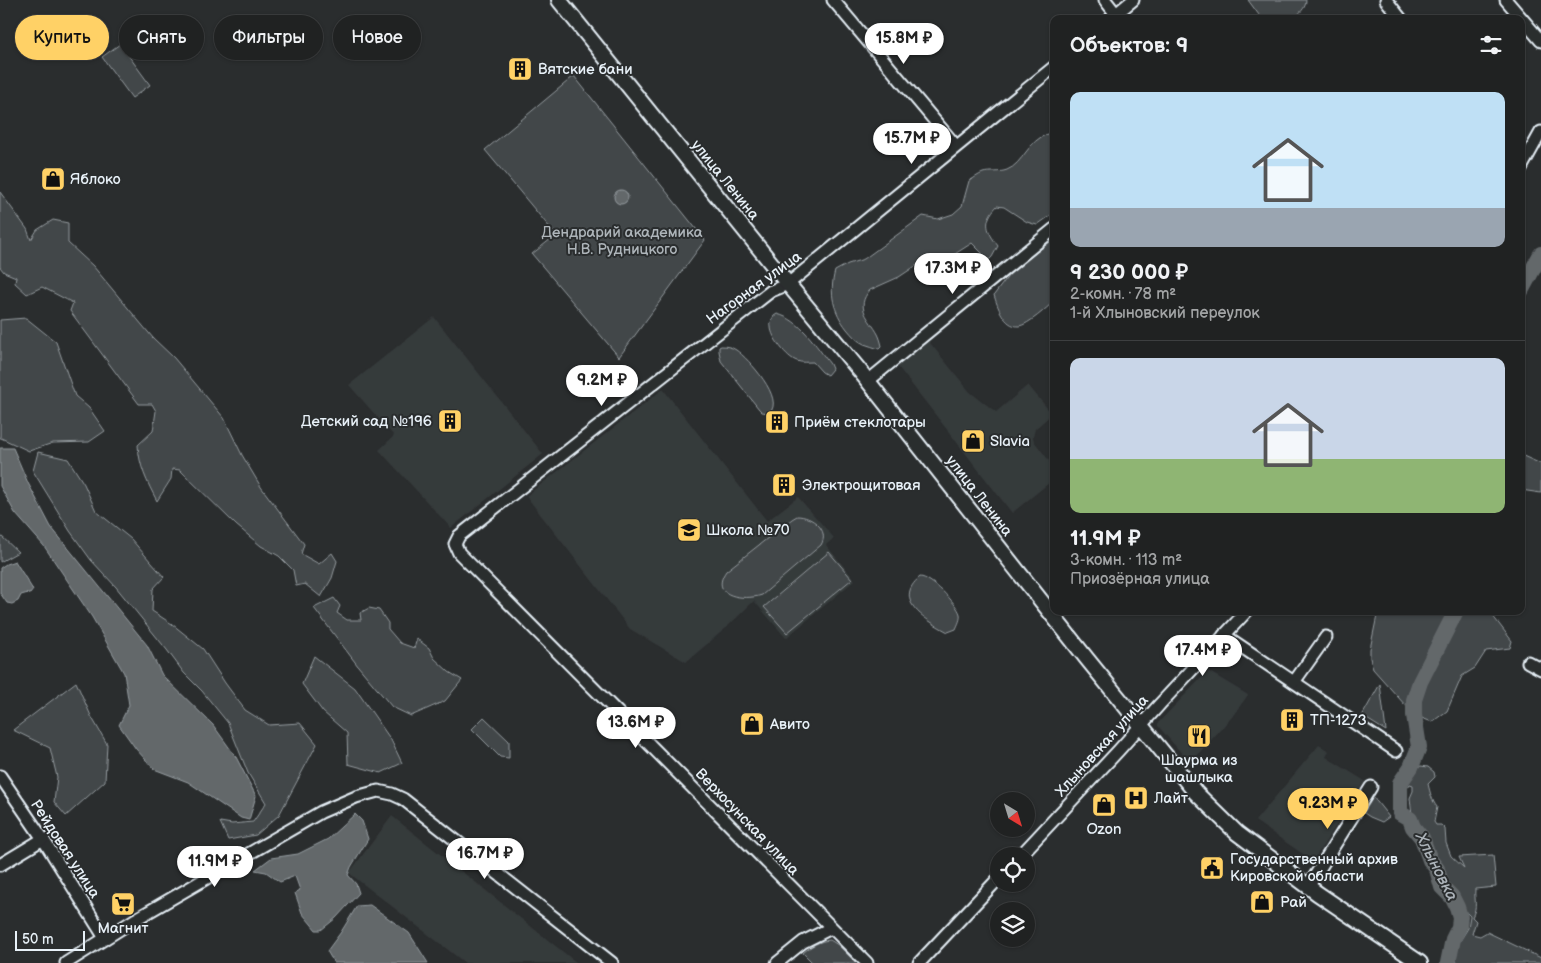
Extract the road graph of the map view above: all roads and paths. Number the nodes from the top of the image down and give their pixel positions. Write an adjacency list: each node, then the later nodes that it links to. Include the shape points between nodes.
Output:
1 (559, 0): 18 (main road, улица Ленина)
2 (833, 0): 15 (street)
3 (1105, 0): 7 (street)
4 (1133, 0): 8 (street)
5 (1386, 0): 9 (street)
6 (1506, 0): 10 (street)
7 (1112, 15)
8 (1114, 15)
9 (1398, 15)
10 (1519, 15)
11 (1525, 22): 12 (street)
12 (1541, 41)
13 (1050, 70): 15 (street, Нагорная улица)
14 (1541, 132): 16 (street)
15 (956, 146): 18 (street, Нагорная улица)
16 (1525, 161)
17 (1050, 232): 19 (street)
18 (788, 284): 19 (main road, улица Ленина); 20 (street, Нагорная улица, via 771,290 459,536 456,544)
19 (868, 381): 21 (main road, улица Ленина)
20 (459, 553): 38 (street, Верхосунская улица)
21 (1050, 612)
22 (1052, 615): 29 (main road, улица Ленина)
23 (1243, 615): 24 (street, Хлыновская улица)
24 (1224, 636): 28 (street); 29 (street, Хлыновская улица)
25 (1326, 636): 28 (street)
26 (1528, 662): 27 (street)
27 (1541, 669)
28 (1294, 682): 30 (street)
29 (1140, 726): 34 (street, Хлыновская улица); 36 (main road, улица Ленина, via 1196,793 1237,833)
30 (1396, 751)
31 (0, 776): 33 (street, Рейдовая улица)
32 (1371, 787): 36 (street)
33 (43, 839): 35 (street); 39 (street, Рейдовая улица)
34 (1029, 847)
35 (0, 865)
36 (1308, 887): 45 (main road, улица Ленина)
37 (990, 888): 44 (street)
38 (831, 928): 42 (street, via 803,942); 43 (street, Верхосунская улица)
39 (105, 938): 40 (street); 41 (street, via 285,831 321,812 378,791 403,799)
40 (66, 963)
41 (612, 963)
42 (777, 963)
43 (867, 963)
44 (919, 963)
45 (1420, 963)

